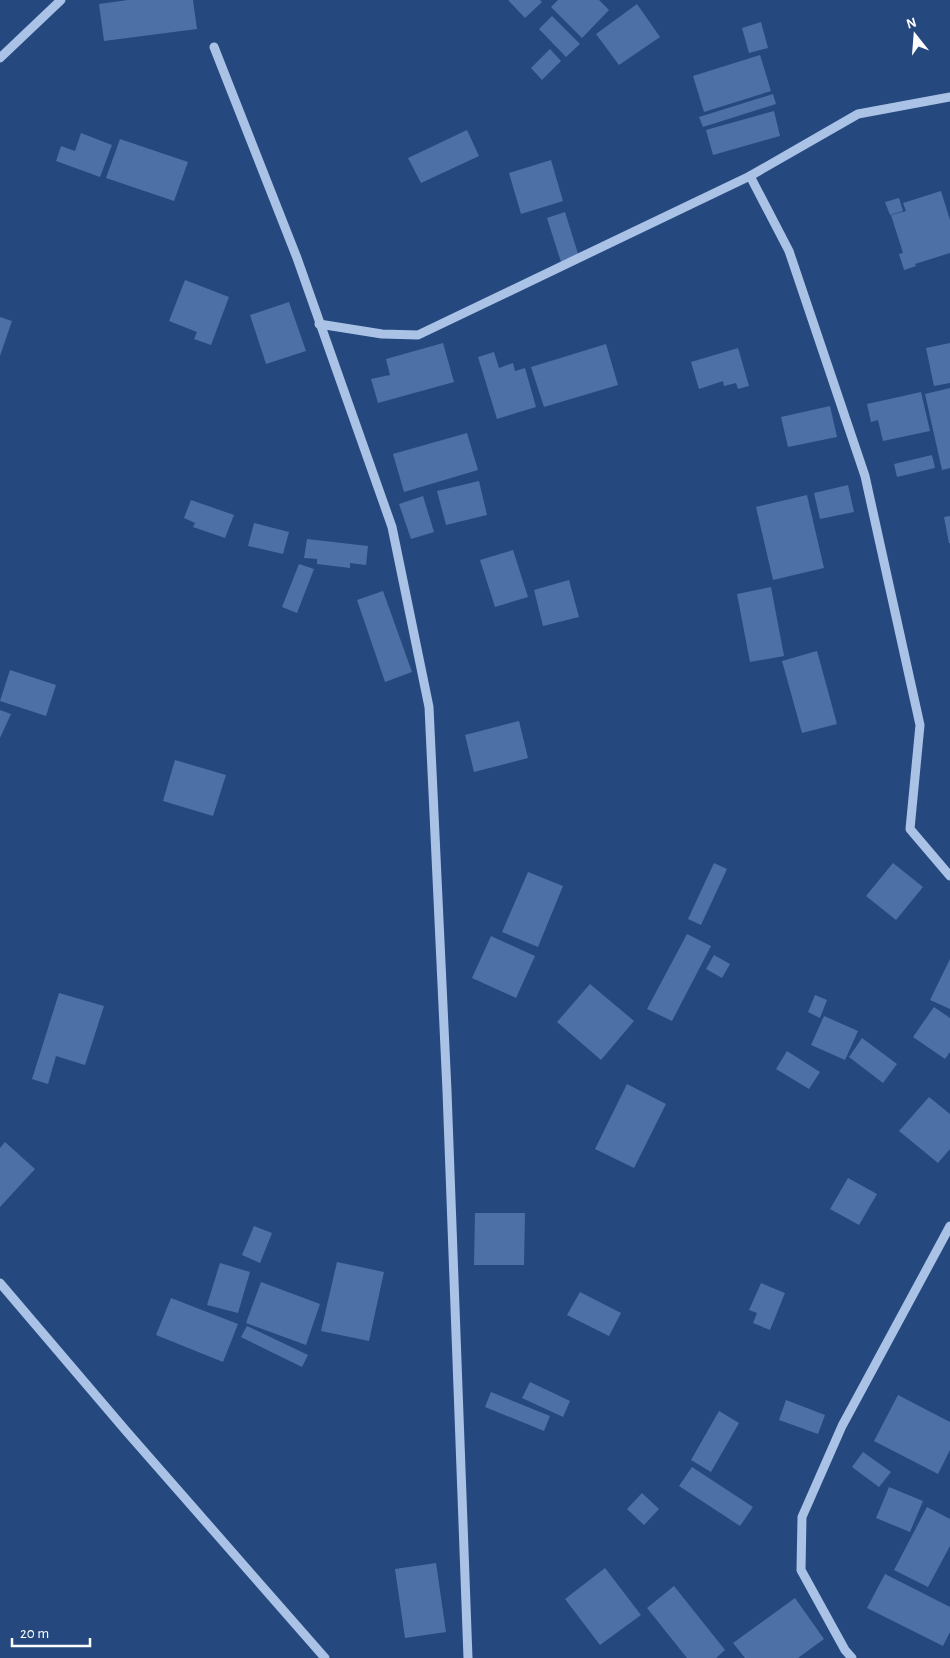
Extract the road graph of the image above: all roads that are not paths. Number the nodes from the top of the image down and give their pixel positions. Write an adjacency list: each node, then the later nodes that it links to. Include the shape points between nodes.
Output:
1 (61, 0): 3 (street)
2 (214, 47): 6 (street)
3 (0, 58)
4 (950, 97): 5 (street, via 858,114)
5 (750, 176): 6 (street, via 418,335 382,334); 7 (street, via 789,251 865,476 920,725 910,829)
6 (320, 324): 11 (street, via 392,527 429,707 448,1091)
7 (950, 876)
8 (950, 1226): 12 (street, via 842,1426 802,1517 801,1570)
9 (0, 1283): 10 (street)
10 (325, 1658)
11 (468, 1658)
12 (852, 1658)

